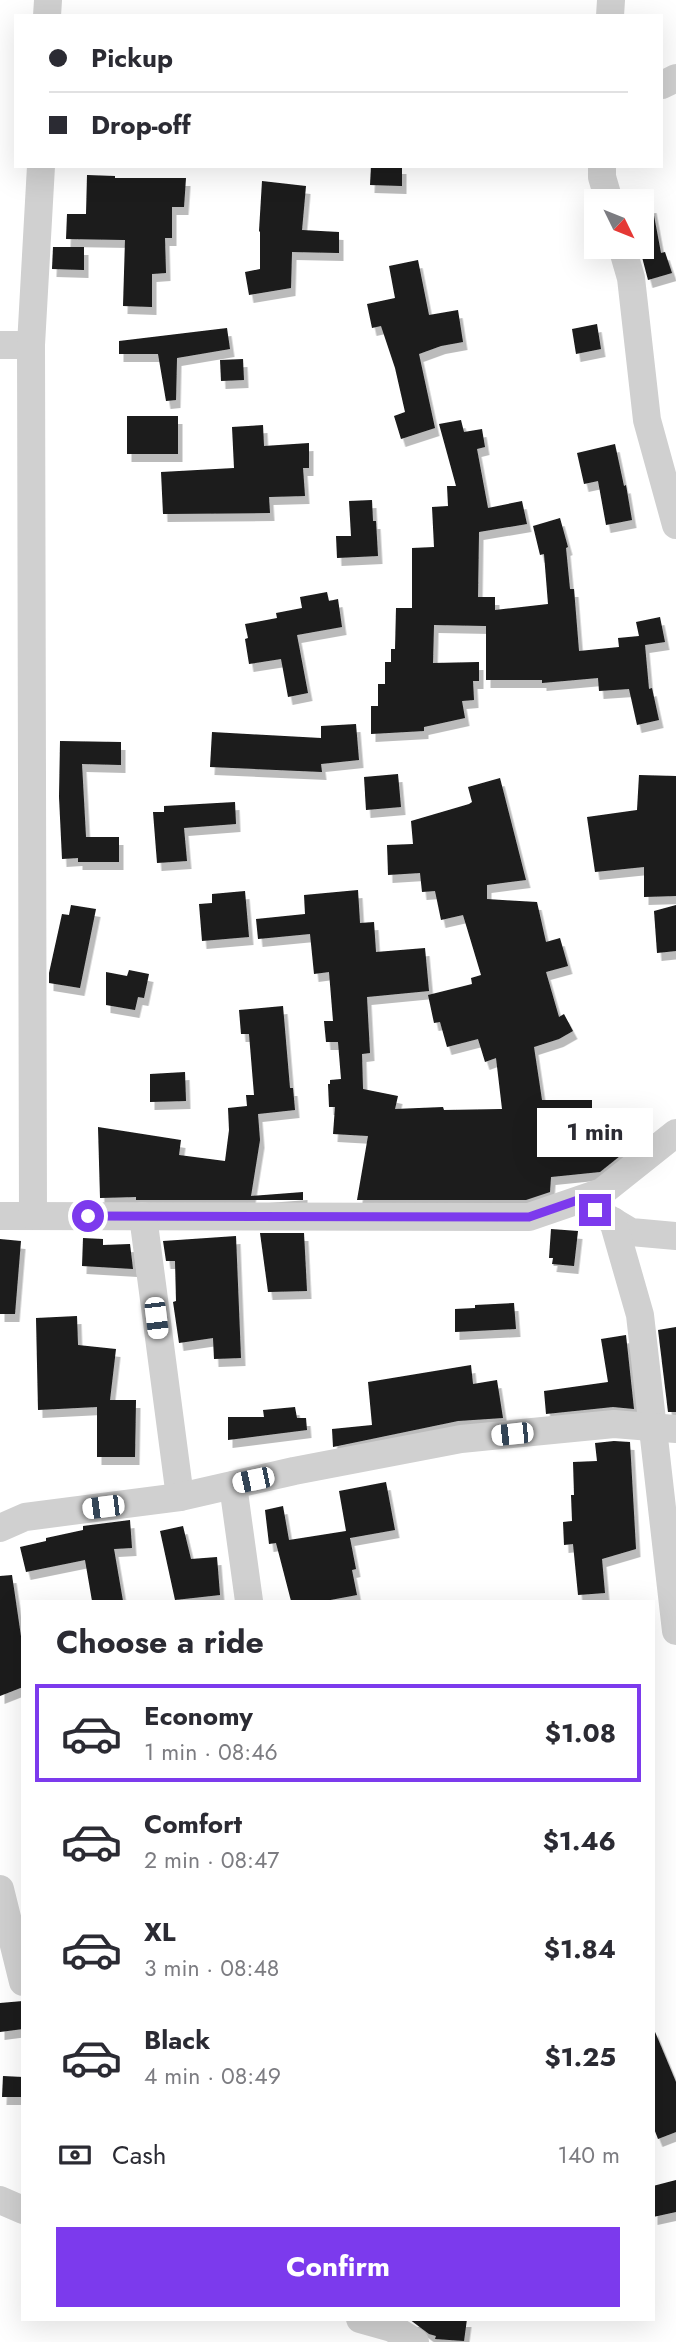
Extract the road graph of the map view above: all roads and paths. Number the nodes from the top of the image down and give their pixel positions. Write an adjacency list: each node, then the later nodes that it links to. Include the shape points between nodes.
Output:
1 (41, 168): 6 (street)
2 (602, 168): 3 (street)
3 (606, 189)
4 (625, 259): 7 (street, via 647,420)
5 (0, 345): 6 (street)
6 (31, 345): 12 (street)
7 (672, 493): 8 (street)
8 (676, 525)
9 (676, 1133): 10 (street, via 602,1192)
10 (578, 1200): 13 (street, via 529,1217); 14 (street)
11 (0, 1216): 12 (street)
12 (33, 1216): 13 (street)
13 (143, 1216): 18 (street)
14 (613, 1221): 15 (street, via 631,1232); 16 (street)
15 (676, 1236)
16 (664, 1428): 17 (street, via 614,1424 461,1440); 21 (street)
17 (233, 1485): 18 (street); 20 (street)
18 (180, 1497): 19 (street, via 26,1517)
19 (0, 1528)
20 (249, 1600)
21 (676, 1630)
22 (0, 1889): 23 (street)
23 (21, 1974)
24 (0, 2200): 25 (street)
25 (21, 2209)
26 (367, 2321): 27 (street, via 392,2328)
27 (415, 2342)

